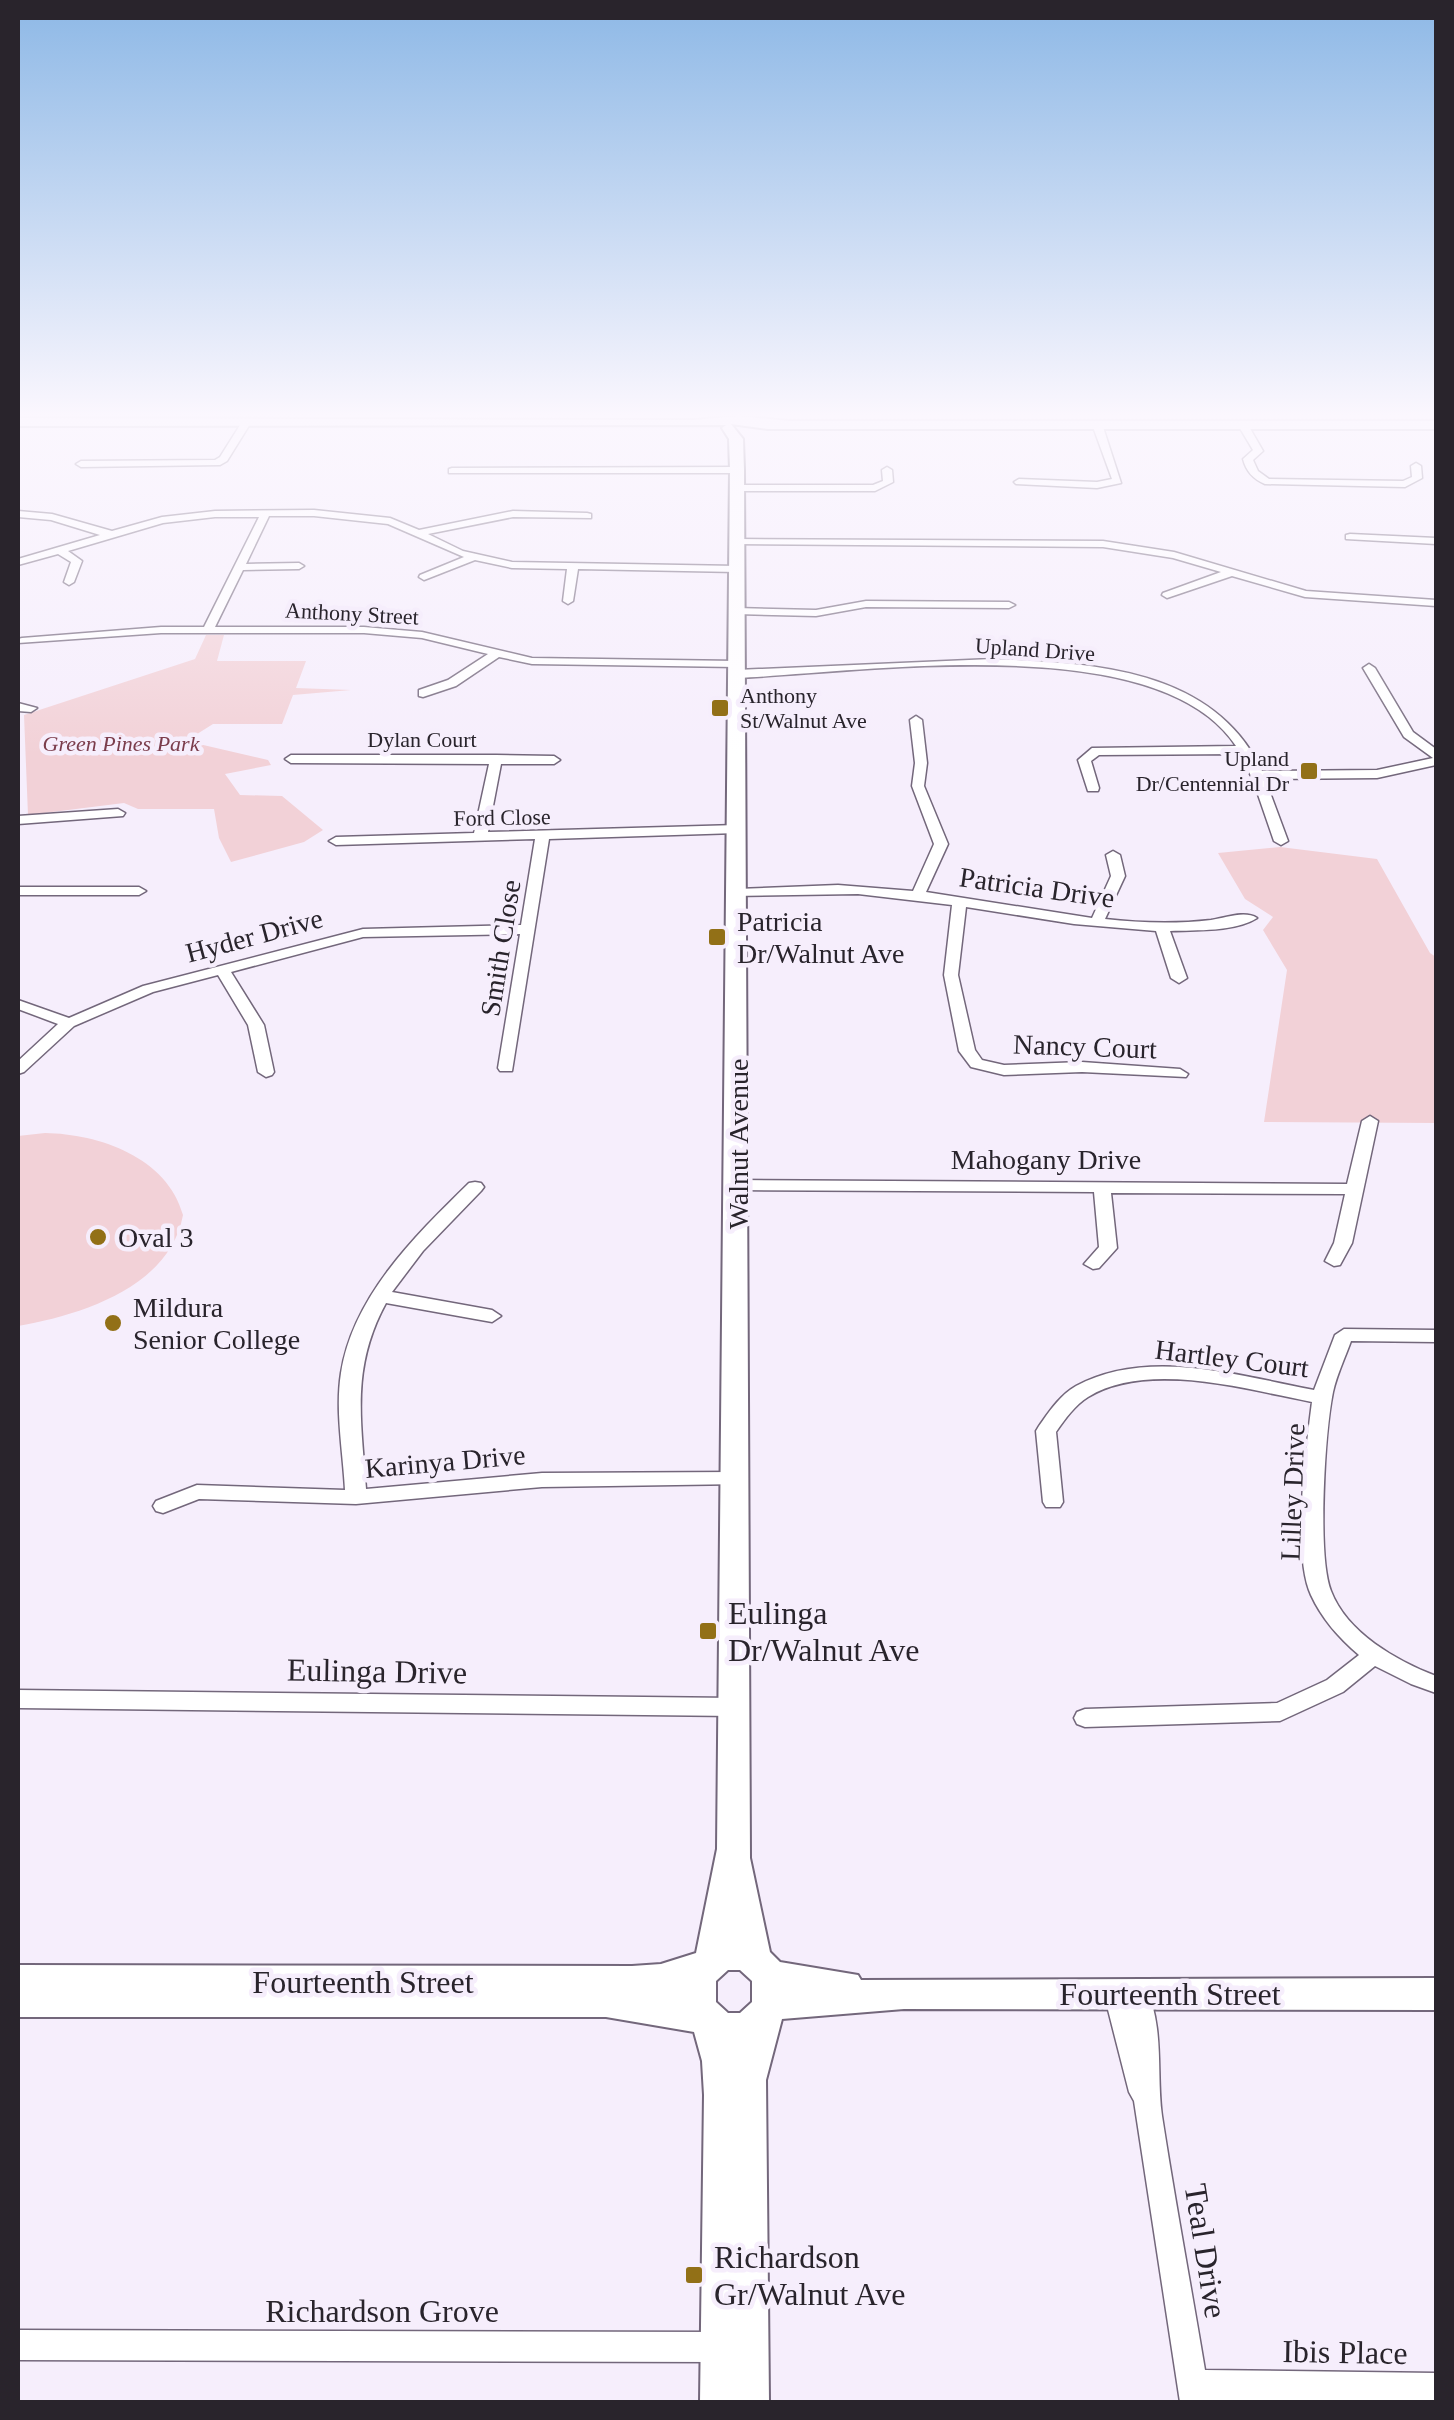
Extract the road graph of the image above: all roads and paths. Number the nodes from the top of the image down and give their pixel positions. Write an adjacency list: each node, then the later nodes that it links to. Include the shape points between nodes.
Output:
1 (92, 529): 8 (street)
2 (130, 529): 8 (street)
3 (258, 529): 15 (street)
4 (408, 529): 7 (street)
5 (436, 529): 7 (street)
6 (736, 529): 11 (street, Walnut Avenue)
7 (420, 532): 13 (street)
8 (109, 534): 12 (street)
9 (1350, 537): 10 (street)
10 (1436, 541)
11 (736, 542): 18 (street, Walnut Avenue); 19 (street, via 1103,544)
12 (61, 551): 14 (street); 21 (street, via 78,564)
13 (472, 557): 17 (street); 20 (street)
14 (18, 562)
15 (239, 566): 16 (street); 27 (street)
16 (299, 566)
17 (573, 567): 18 (street); 23 (street)
18 (737, 568): 26 (street, Walnut Avenue)
19 (1230, 573): 22 (street); 24 (street, via 1321,597)
20 (424, 578)
21 (69, 582)
22 (1167, 595)
23 (568, 601)
24 (1436, 603)
25 (1009, 605): 26 (street, via 866,604)
26 (736, 613): 31 (street, Walnut Avenue)
27 (208, 629): 28 (street, Anthony Street); 29 (street, Anthony Street, via 386,630)
28 (22, 641)
29 (494, 655): 31 (street, Anthony Street); 32 (street)
30 (1369, 668): 35 (street, via 1408,734)
31 (737, 669): 34 (street, Upland Drive, via 788,678 870,664 996,664 1108,674 1202,707); 43 (street, Walnut Avenue)
32 (423, 693)
33 (916, 720): 52 (street, via 918,786 941,844)
34 (1244, 750): 39 (street, Upland Drive); 40 (street, via 1096,751 1084,760)
35 (1436, 758): 39 (street, via 1377,774)
36 (290, 759): 37 (street, Dylan Court)
37 (496, 760): 38 (street, Dylan Court); 45 (street)
38 (554, 760)
39 (1256, 775): 47 (street, Upland Drive)
40 (1092, 788)
41 (118, 813): 42 (street)
42 (18, 820)
43 (737, 831): 44 (street, Ford Close); 49 (street, Walnut Avenue)
44 (542, 837): 45 (street, Ford Close); 57 (street, Smith Close)
45 (480, 838): 46 (street, Ford Close)
46 (336, 841)
47 (1282, 842)
48 (1113, 855): 55 (street, via 1118,876)
49 (737, 889): 52 (street, Patricia Drive); 67 (street, Walnut Avenue)
50 (18, 891): 51 (street)
51 (139, 891)
52 (918, 895): 53 (street, Patricia Drive)
53 (960, 901): 55 (street, Patricia Drive); 65 (street, Nancy Court, via 952,975 967,1051 978,1064)
54 (1250, 918): 56 (street, Patricia Drive)
55 (1098, 922): 56 (street, Patricia Drive)
56 (1161, 925): 59 (street)
57 (529, 928): 58 (street, Hyder Drive, via 363,933); 62 (street, Smith Close)
58 (222, 969): 61 (street, Hyder Drive, via 126,996); 64 (street, via 256,1025)
59 (1178, 978)
60 (18, 1004): 61 (street)
61 (69, 1024): 63 (street, Hyder Drive)
62 (506, 1068)
63 (18, 1069)
64 (266, 1072)
65 (1180, 1074)
66 (1370, 1121): 70 (street)
67 (738, 1185): 68 (street, Mahogany Drive); 77 (street, Walnut Avenue)
68 (1102, 1186): 70 (street, Mahogany Drive); 72 (street, via 1108,1248)
69 (475, 1187): 73 (street)
70 (1354, 1188): 71 (street)
71 (1334, 1261)
72 (1093, 1264)
73 (380, 1296): 74 (street); 78 (street, via 351,1371)
74 (492, 1316)
75 (1436, 1336): 76 (street, Lilley Drive, via 1344,1335)
76 (1322, 1398): 79 (street, Hartley Court, via 1173,1374 1109,1379 1080,1392 1046,1431); 81 (street, Lilley Drive, via 1314,1558 1319,1590)
77 (736, 1479): 78 (street, Karinya Drive, via 542,1480); 84 (street, Walnut Avenue)
78 (356, 1497): 80 (street, Karinya Drive, via 197,1492)
79 (1053, 1502)
80 (162, 1506)
81 (1374, 1655): 82 (street, Lilley Drive); 85 (street, via 1335,1686 1280,1712)
82 (1436, 1686)
83 (18, 1698): 84 (street, Eulinga Drive)
84 (735, 1707): 86 (street, Walnut Avenue)
85 (1085, 1718)
86 (734, 1849): 87 (street, Walnut Avenue); 89 (street, Walnut Avenue)
87 (709, 1964): 88 (street, Fourteenth Street, via 632,1982); 89 (street, via 733,1957); 93 (street, via 694,1985 697,2007)
88 (18, 1981)
89 (765, 1990): 90 (street, Fourteenth Street); 93 (street, via 735,2027); 95 (street, Walnut Avenue, via 747,2080)
90 (1127, 1994): 91 (street, Fourteenth Street); 97 (street, Teal Drive, via 1126,2042 1148,2111)
91 (1436, 1994)
92 (18, 2001): 93 (street, Fourteenth Street, via 606,2001)
93 (708, 2019): 95 (street, Walnut Avenue, via 722,2078)
94 (18, 2345): 95 (street, Richardson Grove)
95 (734, 2347): 98 (street, Walnut Avenue); 99 (street, Walnut Avenue)
96 (1436, 2388): 97 (street, Ibis Place)
97 (1194, 2394)
98 (721, 2402)
99 (747, 2402)

